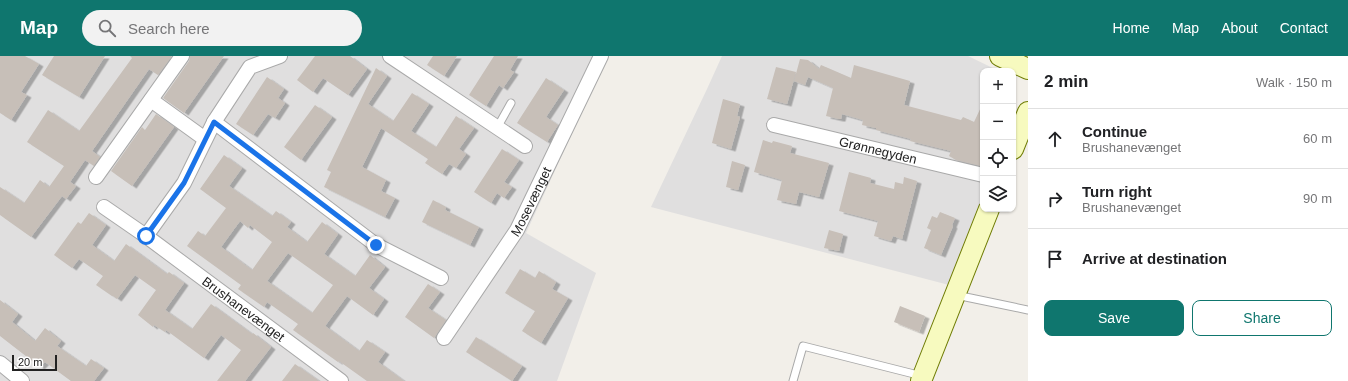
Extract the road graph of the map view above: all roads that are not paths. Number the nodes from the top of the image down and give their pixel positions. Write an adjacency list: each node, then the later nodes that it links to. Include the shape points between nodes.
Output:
1 (182, 56): 7 (street)
2 (280, 56): 10 (street, via 250,67)
3 (390, 56): 12 (street)
4 (601, 56): 24 (street, Mosevænget, via 517,230)
5 (1000, 56): 6 (street)
6 (1028, 69)
7 (151, 100): 13 (street); 17 (street)
8 (511, 103): 12 (lane)
9 (1028, 112): 14 (street)
10 (214, 122): 13 (street); 21 (street, via 376,245)
11 (774, 125): 16 (street, Grønnegyden)
12 (497, 128): 15 (street)
13 (205, 139): 20 (street, via 184,183)
14 (1016, 142)
15 (525, 146)
16 (980, 174)
17 (96, 177)
18 (104, 207): 20 (street, Brushanevænget)
19 (988, 212): 22 (street)
20 (146, 236): 28 (street, Brushanevænget)
21 (441, 278)
22 (955, 294): 23 (lane); 26 (street)
23 (1028, 310)
24 (444, 338)
25 (0, 363): 27 (street)
26 (922, 379): 29 (lane, via 803,346)
27 (22, 381)
28 (341, 381)
29 (793, 381)

